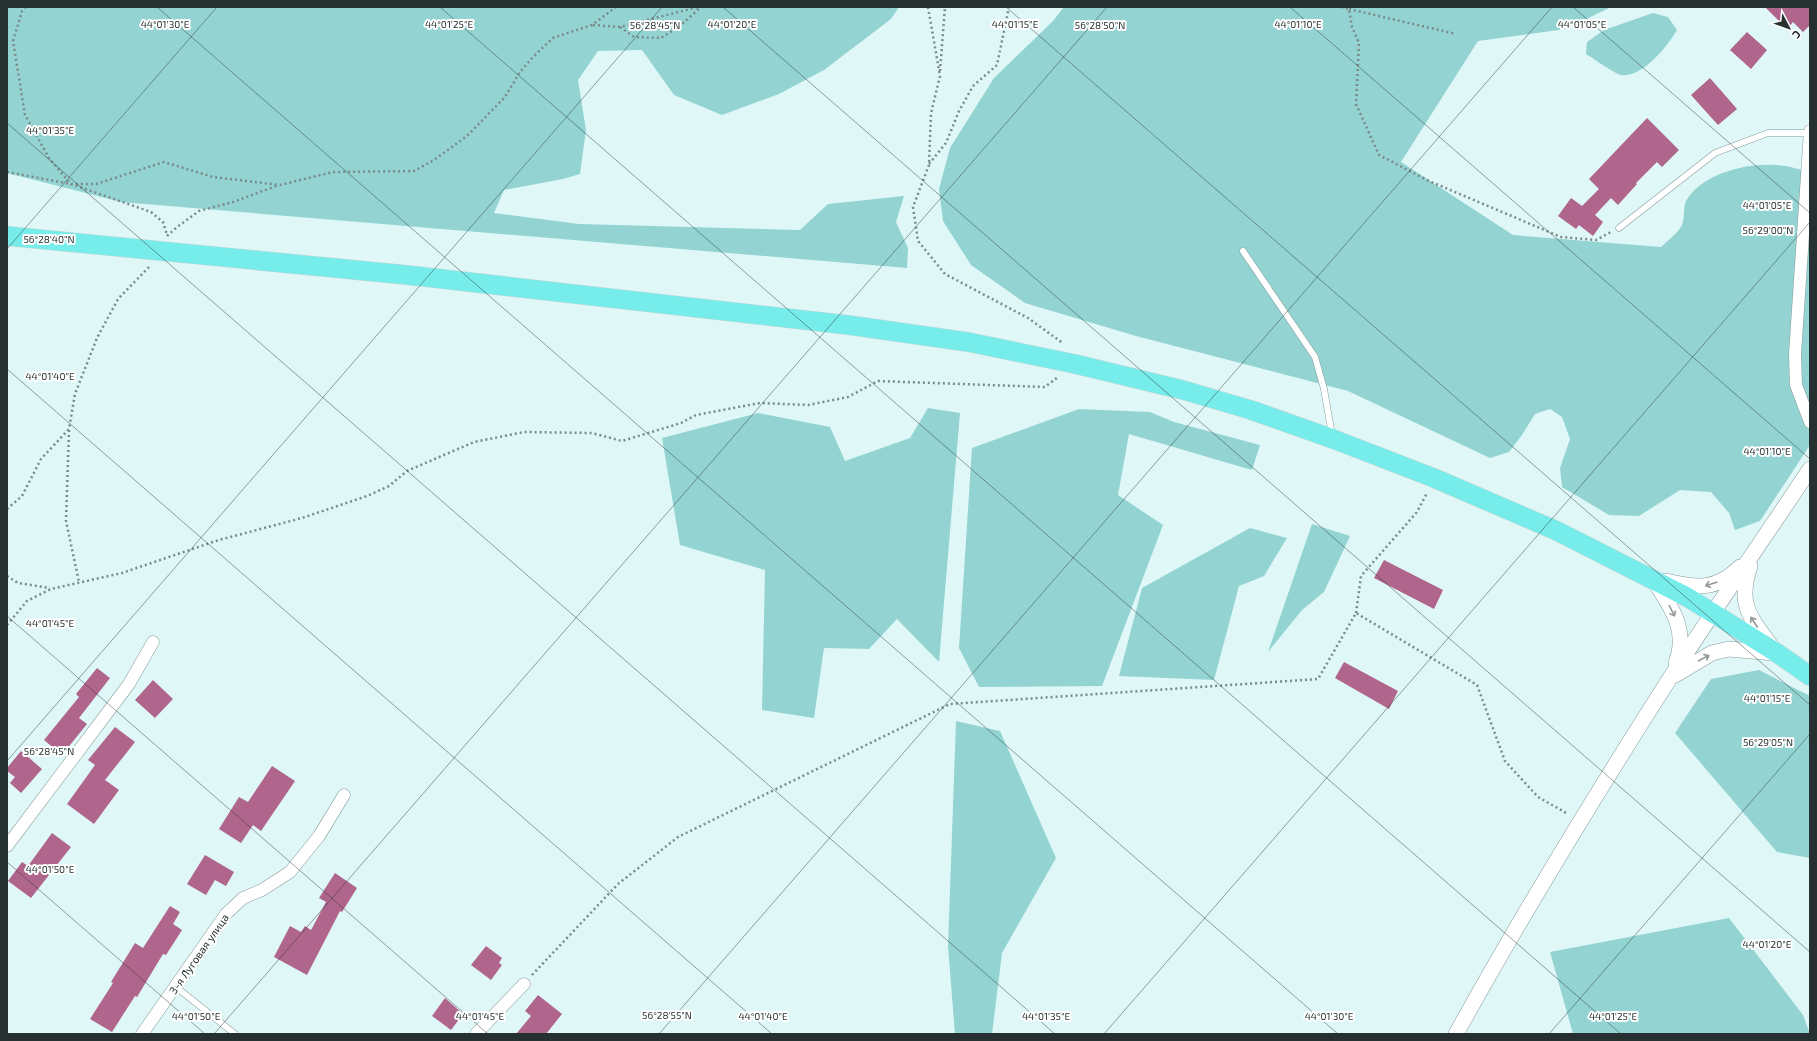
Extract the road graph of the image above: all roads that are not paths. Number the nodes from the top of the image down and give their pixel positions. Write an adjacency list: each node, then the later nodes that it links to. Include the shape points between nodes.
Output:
1 (1810, 132): 2 (lane, via 1768,133 1715,153); 5 (street, via 1795,354 1796,385)
2 (1619, 228)
3 (7, 236): 6 (main road, via 165,243 407,275 848,325 968,342 1183,390 1251,410)
4 (1243, 251): 6 (lane, via 1315,357)
5 (1810, 422)
6 (1333, 439): 9 (main road, via 1434,478 1557,531)
7 (1810, 469): 8 (street)
8 (1753, 554): 9 (street, one-way to 9, via 1734,573 1707,586 1692,587); 10 (street); 12 (street, one-way to 8, via 1752,620 1746,607 1745,580)
9 (1652, 578): 10 (main road); 14 (street, one-way to 14, via 1679,624 1679,654)
10 (1714, 613): 12 (main road); 14 (street)
11 (154, 642): 16 (street, via 129,684)
12 (1777, 653): 13 (main road); 14 (street, one-way to 12, via 1712,654 1729,649)
13 (1810, 676)
14 (1671, 678): 22 (street, via 1581,821)
15 (344, 795): 18 (street, 3-я Луговая улица, via 319,836 290,872 262,890 243,898 226,914)
16 (7, 846)
17 (524, 984): 21 (street)
18 (176, 987): 19 (street, 3-я Луговая улица); 20 (lane)
19 (142, 1034)
20 (235, 1034)
21 (476, 1034)
22 (1456, 1034)

